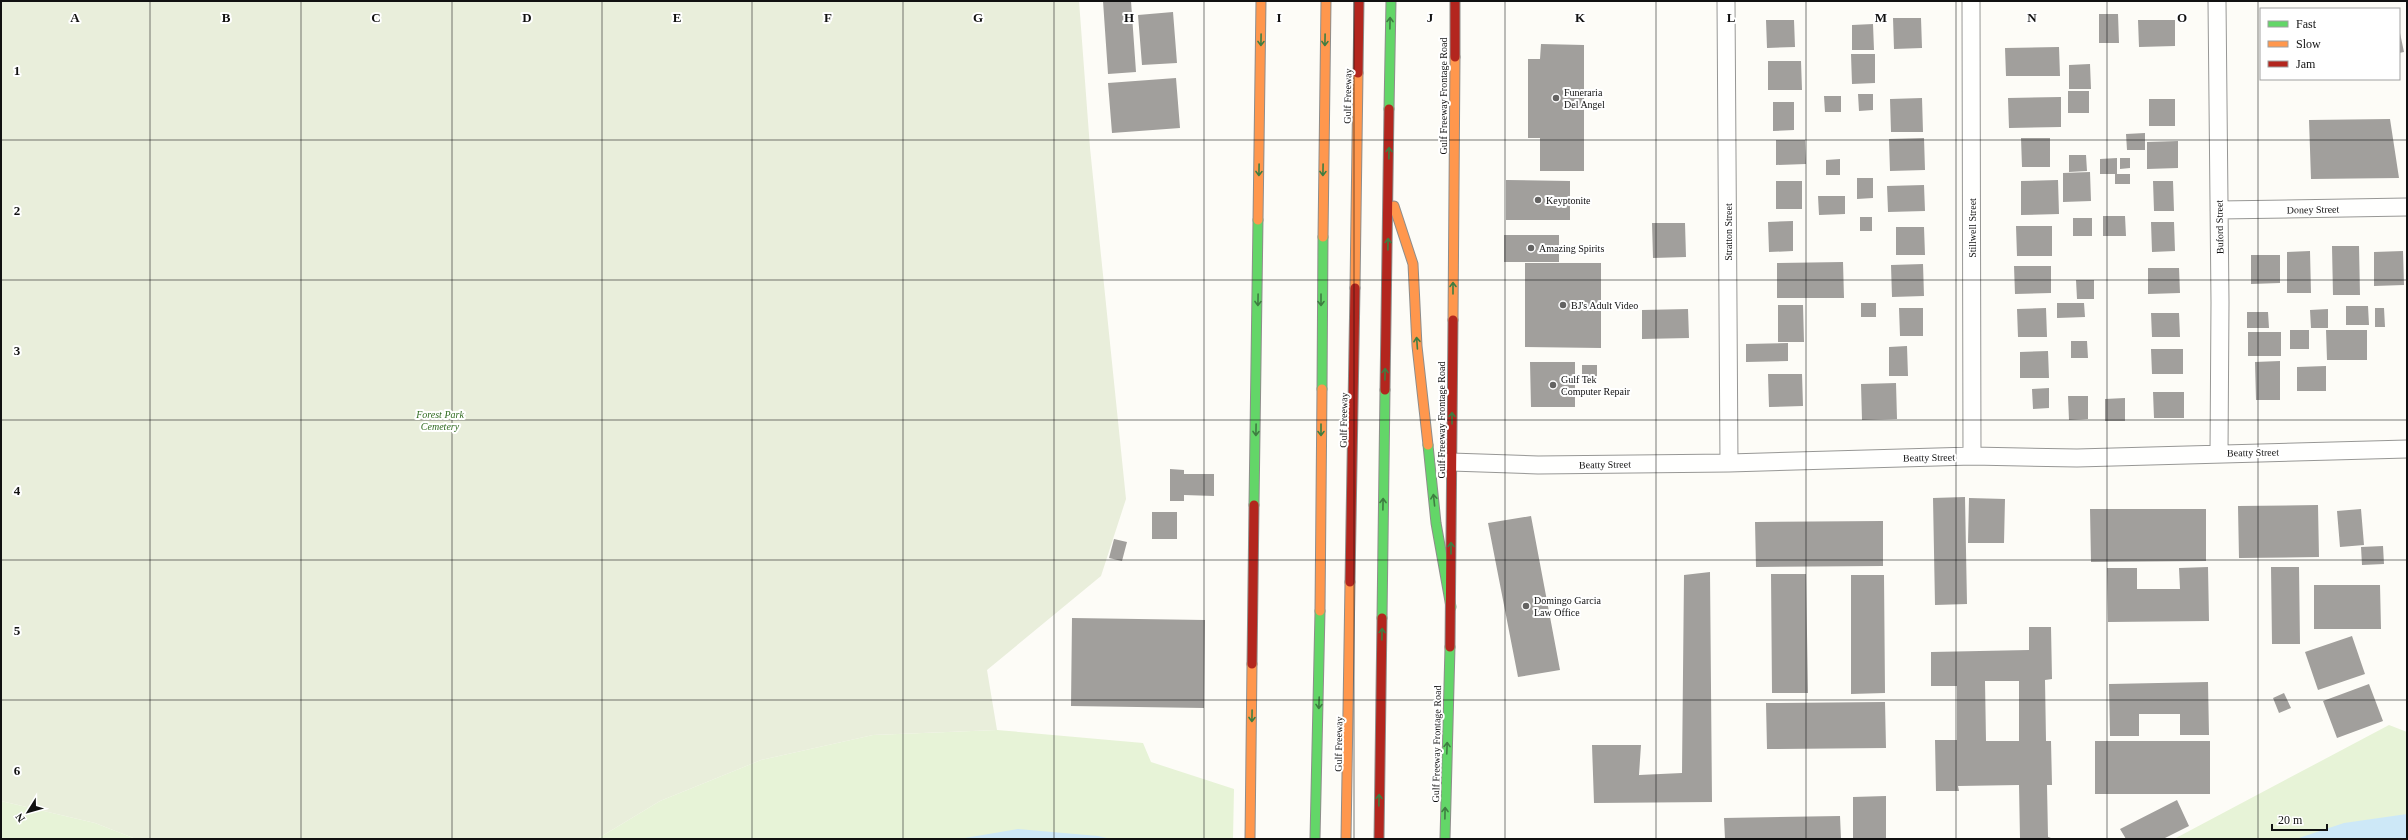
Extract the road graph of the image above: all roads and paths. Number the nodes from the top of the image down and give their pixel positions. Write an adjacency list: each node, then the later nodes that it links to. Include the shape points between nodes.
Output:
1 (1261, 1): 18 (main road, one-way to 18)
2 (1326, 1): 19 (main road, Gulf Freeway, one-way to 19, via 1321,262 1320,664)
3 (1359, 1): 20 (main road, Gulf Freeway)
4 (1391, 1): 9 (main road, one-way to 4)
5 (1455, 1): 15 (main road, Gulf Freeway Frontage Road, one-way to 5)
6 (1726, 1): 16 (street, Stratton Street)
7 (1972, 1): 14 (street, Stillwell Street)
8 (2217, 1): 11 (street, Buford Street)
9 (1389, 192): 17 (main road, one-way to 9, via 1436,523 1421,384 1413,264); 21 (main road, one-way to 9)
10 (2407, 207): 11 (street, Doney Street)
11 (2219, 210): 13 (street, Buford Street)
12 (2407, 449): 13 (street, Beatty Street)
13 (2219, 453): 14 (street, Beatty Street, via 2077,458)
14 (1972, 456): 16 (street, Beatty Street)
15 (1451, 462): 16 (street, Beatty Street, via 1538,465); 17 (main road, Gulf Freeway Frontage Road, one-way to 15)
16 (1729, 463)
17 (1451, 607): 22 (main road, Gulf Freeway Frontage Road, one-way to 17)
18 (1250, 839)
19 (1315, 839)
20 (1346, 839)
21 (1379, 839)
22 (1445, 839)

